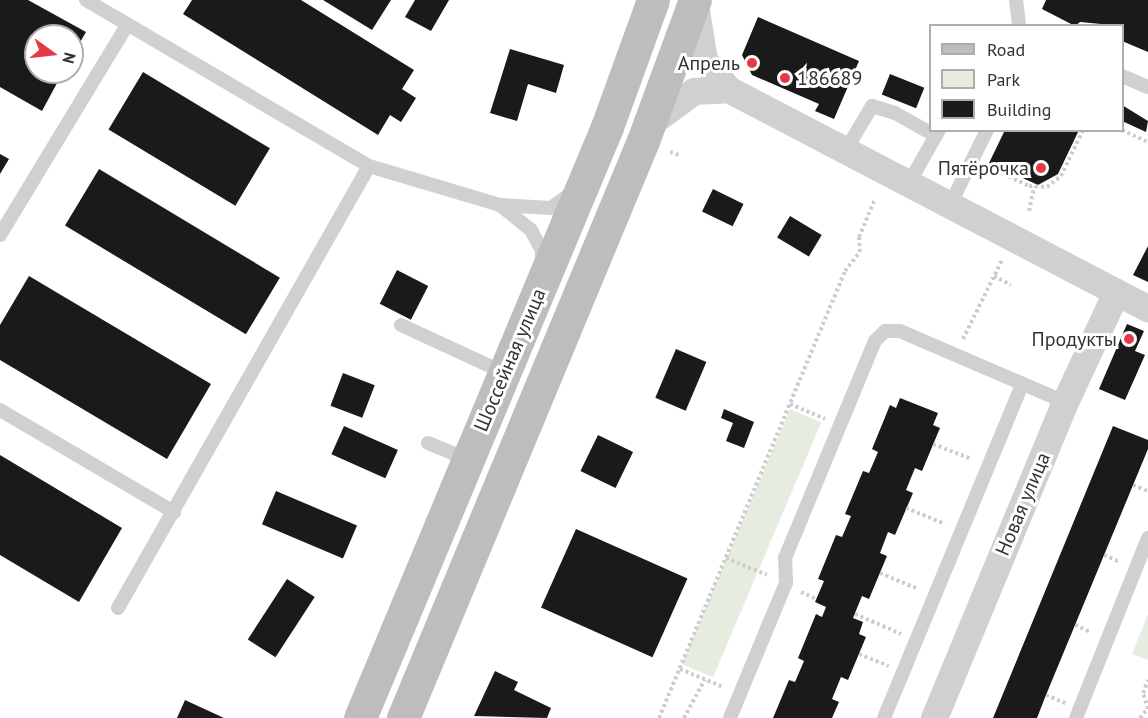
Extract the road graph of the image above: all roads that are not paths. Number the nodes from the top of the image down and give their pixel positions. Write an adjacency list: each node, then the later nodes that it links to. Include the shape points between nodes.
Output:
1 (86, 0): 6 (lane)
2 (653, 0): 16 (main road, Шоссейная улица)
3 (1016, 0): 5 (lane)
4 (694, 1): 9 (street, via 704,60); 10 (main road, Шоссейная улица)
5 (1014, 24)
6 (128, 25): 15 (lane); 20 (lane)
7 (1124, 77): 8 (lane)
8 (1148, 87)
9 (728, 89): 10 (street, via 694,91); 14 (street)
10 (649, 124): 35 (main road, Шоссейная улица)
11 (929, 129): 14 (lane, via 872,106)
12 (986, 132): 19 (lane)
13 (938, 133): 17 (lane)
14 (847, 148): 17 (street)
15 (369, 166): 18 (lane); 31 (lane)
16 (586, 177): 18 (lane, via 551,208); 21 (main road, Шоссейная улица)
17 (909, 183): 19 (street)
18 (500, 205): 21 (lane, via 538,240 542,251)
19 (950, 205): 22 (street)
20 (0, 236)
21 (541, 285): 25 (main road, Шоссейная улица)
22 (1116, 292): 23 (street); 27 (street, Новая улица)
23 (1148, 309)
24 (401, 325): 25 (lane)
25 (505, 372): 30 (main road, Шоссейная улица)
26 (1022, 384): 27 (lane); 36 (lane, via 900,331 885,331 875,341 785,558 786,583); 37 (lane)
27 (1065, 402): 38 (street, Новая улица)
28 (0, 410): 31 (lane)
29 (428, 443): 30 (lane)
30 (469, 460): 34 (main road, Шоссейная улица)
31 (174, 512): 33 (lane)
32 (1148, 538): 39 (lane)
33 (118, 608)
34 (360, 718)
35 (403, 718)
36 (730, 718)
37 (884, 718)
38 (934, 718)
39 (1076, 718)

